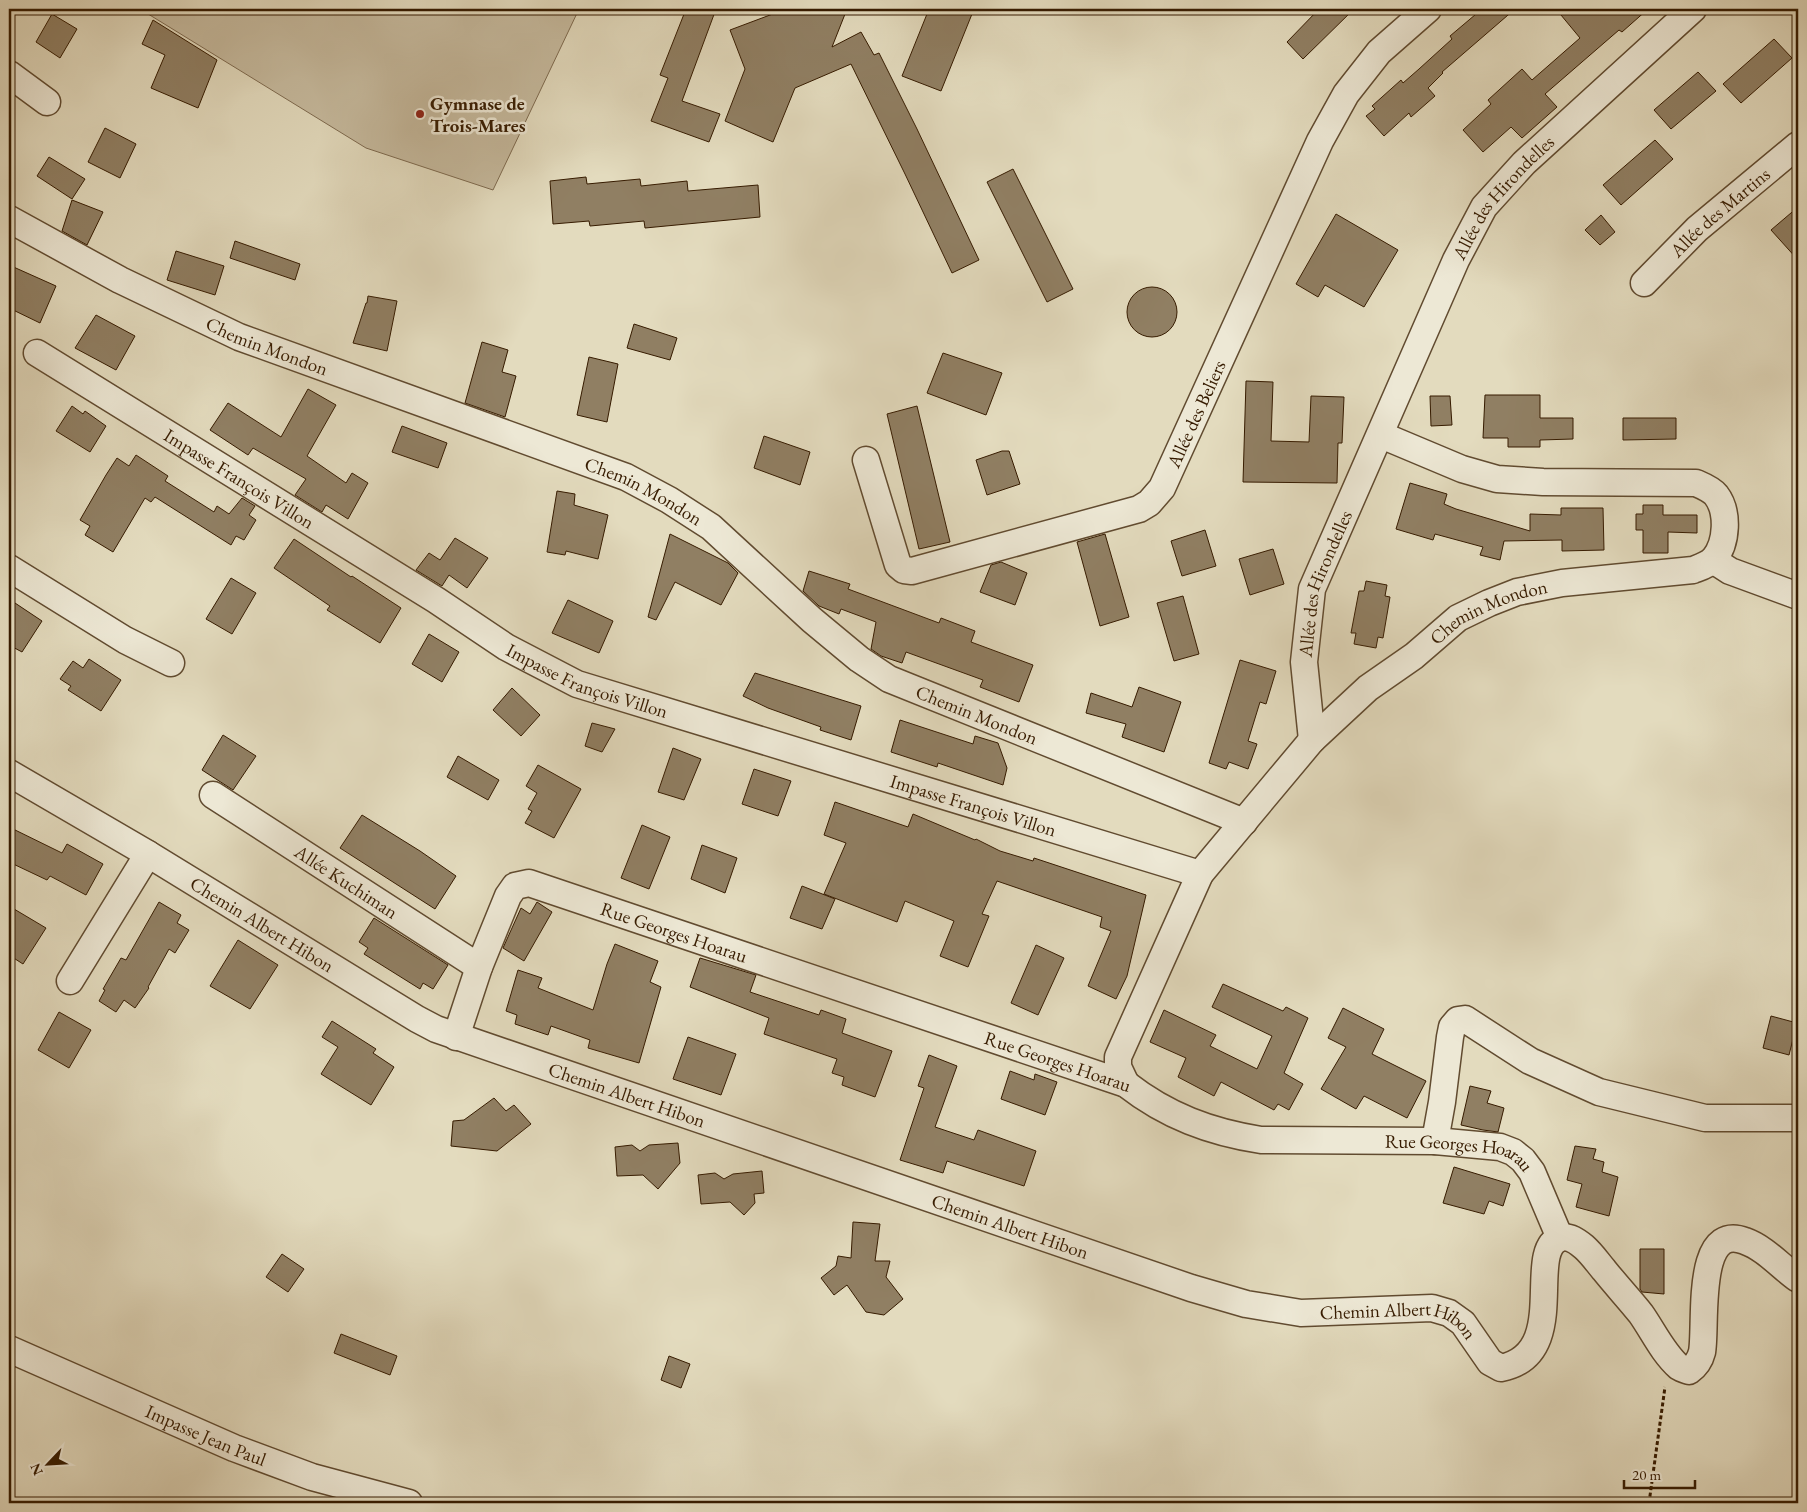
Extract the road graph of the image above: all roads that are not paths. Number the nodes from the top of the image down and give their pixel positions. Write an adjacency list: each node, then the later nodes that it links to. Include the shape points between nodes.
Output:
1 (1428, 9): 10 (street, Allée des Beliers, via 1379,52 1346,94 1324,134 1162,488 1149,503 1139,509 960,558 912,571 904,570 898,565)
2 (1693, 9): 9 (street, Allée des Hirondelles, via 1524,163 1484,207 1456,260)
3 (9, 74): 4 (street)
4 (47, 102)
5 (1798, 146): 7 (street, Allée des Martins, via 1697,229)
6 (9, 219): 18 (street, Chemin Mondon, via 120,280 239,337 626,477 711,527 812,620 889,679)
7 (1644, 284)
8 (37, 353): 20 (street, Impasse François Villon, via 428,595 506,647 577,684)
9 (1380, 435): 11 (street, via 1462,469 1497,479 1696,483 1705,486 1716,496 1726,526 1720,550); 15 (street, Allée des Hirondelles, via 1312,589 1304,662)
10 (866, 460)
11 (1713, 560): 13 (street, via 1730,571); 15 (street, Chemin Mondon, via 1693,570 1562,583 1517,592 1489,602 1458,618 1414,656 1368,688)
12 (9, 568): 14 (street, via 125,640)
13 (1798, 596)
14 (171, 663)
15 (1312, 740): 18 (street, Chemin Mondon)
16 (9, 773): 19 (street, Chemin Albert Hibon)
17 (213, 795): 21 (street, Allée Kuchiman)
18 (1244, 822): 20 (street, Chemin Mondon)
19 (148, 854): 22 (street); 23 (street, Chemin Albert Hibon, via 416,1019)
20 (1200, 874): 24 (street, Chemin Mondon, via 1118,1057 1118,1067)
21 (479, 967): 23 (street); 24 (street, Rue Georges Hoarau, via 508,896 515,886 529,883)
22 (70, 981)
23 (456, 1037): 27 (street, Chemin Albert Hibon, via 1246,1304 1301,1313 1432,1308 1449,1313 1463,1323 1490,1362 1501,1368 1513,1366 1526,1356 1536,1341 1542,1323 1546,1260 1551,1246)
24 (1126, 1084): 26 (street, Rue Georges Hoarau, via 1181,1117 1234,1136 1282,1141)
25 (1798, 1118): 26 (street, via 1705,1118 1599,1092 1530,1061 1465,1019 1458,1020 1452,1027)
26 (1435, 1141): 27 (street, Rue Georges Hoarau, via 1500,1147 1513,1152 1532,1172)
27 (1560, 1238): 28 (street, via 1570,1238 1584,1247 1641,1314 1680,1368 1689,1371 1696,1366 1702,1353 1710,1256 1718,1244 1726,1239 1745,1241)
28 (1798, 1278)
29 (9, 1349): 30 (street, Impasse Jean Paul, via 234,1448 312,1477)
30 (409, 1503)

